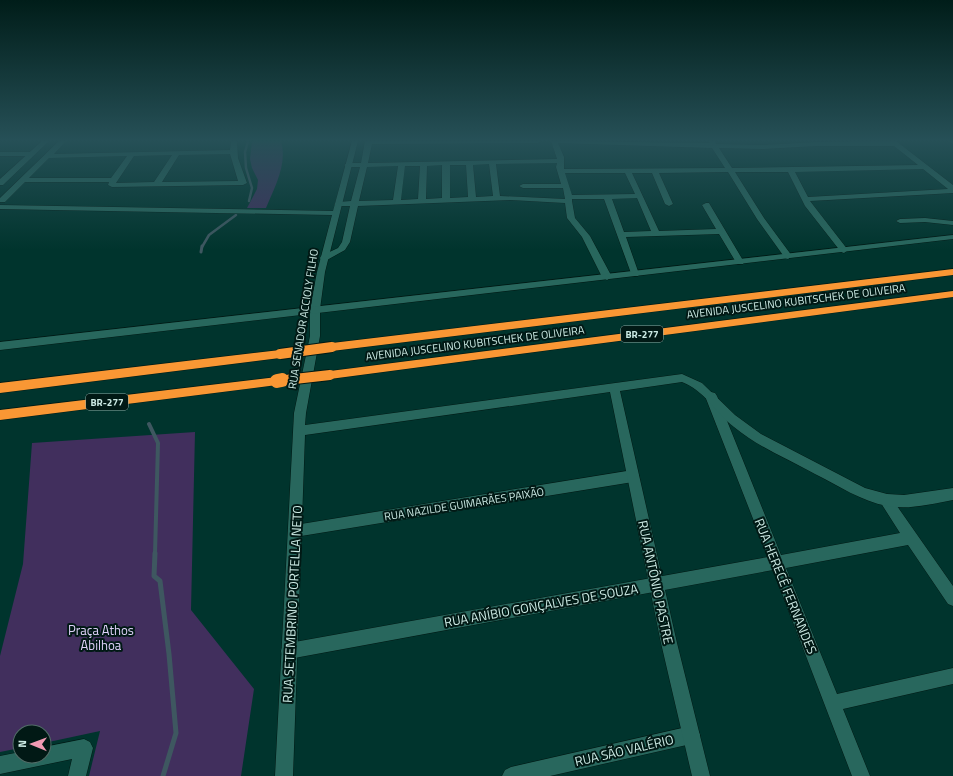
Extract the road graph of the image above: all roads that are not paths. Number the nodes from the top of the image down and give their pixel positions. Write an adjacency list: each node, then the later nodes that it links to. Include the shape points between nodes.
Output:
1 (25, 177): 18 (street)
2 (115, 177): 19 (street)
3 (161, 177): 20 (street)
4 (241, 177): 20 (street, via 243,183)
5 (345, 177): 37 (street, RUA SENADOR ACCIOLY FILHO)
6 (360, 177): 34 (street)
7 (400, 177): 32 (street)
8 (423, 177): 31 (street)
9 (446, 177): 29 (street)
10 (470, 177): 30 (street)
11 (494, 177): 26 (street)
12 (563, 177): 22 (street)
13 (631, 177): 25 (street)
14 (658, 177): 35 (street)
15 (735, 177): 45 (street)
16 (794, 177): 28 (street)
17 (937, 177): 23 (street)
18 (22, 180): 19 (street); 33 (street)
19 (113, 180): 20 (street, via 112,185)
20 (156, 185)
21 (523, 186): 22 (street)
22 (566, 186): 27 (street)
23 (953, 190): 28 (street)
24 (607, 196): 25 (street); 27 (street); 42 (street)
25 (640, 196): 41 (street)
26 (497, 199): 27 (street); 30 (street)
27 (568, 199): 50 (street, via 571,218 584,234)
28 (805, 199): 44 (street)
29 (446, 200): 30 (street); 31 (street)
30 (472, 200)
31 (422, 201): 32 (street)
32 (397, 202): 34 (street)
33 (1, 203): 37 (street)
34 (354, 204): 37 (street); 46 (street, via 344,246)
35 (669, 204)
36 (706, 205): 40 (street)
37 (337, 208): 46 (street, RUA SENADOR ACCIOLY FILHO)
38 (900, 221): 39 (street)
39 (953, 223)
40 (722, 231): 41 (street); 47 (street)
41 (656, 233): 42 (street)
42 (621, 235): 49 (street)
43 (953, 237): 44 (street)
44 (844, 250): 45 (street)
45 (788, 256): 47 (street)
46 (324, 258): 52 (street, RUA SENADOR ACCIOLY FILHO)
47 (740, 262): 49 (street)
48 (953, 272): 55 (highway, AVENIDA JUSCELINO KUBITSCHEK DE OLIVEIRA / BR-277, bridge)
49 (635, 274): 50 (street)
50 (606, 277): 52 (street)
51 (953, 294): 57 (highway, AVENIDA JUSCELINO KUBITSCHEK DE OLIVEIRA / BR-277, bridge)
52 (315, 309): 53 (street); 60 (street, RUA SENADOR ACCIOLY FILHO, via 316,326 301,402)
53 (0, 346)
54 (614, 387): 56 (street, via 682,378 696,384); 60 (street); 61 (street, RUA ANTÔNIO PASTRE)
55 (0, 388)
56 (710, 396): 63 (street, via 736,422 759,438 844,483); 66 (street, RUA HERECÊ FERNANDES)
57 (34, 411): 58 (highway, AVENIDA JUSCELINO KUBITSCHEK DE OLIVEIRA / BR-277); 59 (highway)
58 (0, 415)
59 (0, 424)
60 (299, 431): 64 (street, RUA SETEMBRINO PORTELLA NETO)
61 (633, 476): 64 (street, RUA NAZILDE GUIMARÃES PAIXÃO); 67 (street, RUA ANTÔNIO PASTRE)
62 (953, 494): 63 (street, via 913,501)
63 (885, 500): 65 (street)
64 (295, 531): 69 (street, RUA SETEMBRINO PORTELLA NETO)
65 (911, 538): 66 (street, RUA ANÍBIO GONÇALVES DE SOUZA); 68 (street)
66 (776, 562): 67 (street, RUA ANÍBIO GONÇALVES DE SOUZA); 71 (street, RUA HERECÊ FERNANDES)
67 (656, 584): 69 (street, RUA ANÍBIO GONÇALVES DE SOUZA); 72 (street, RUA ANTÔNIO PASTRE)
68 (953, 599)
69 (289, 651): 77 (street, RUA SETEMBRINO PORTELLA NETO)
70 (953, 676): 71 (street)
71 (832, 703): 80 (street, RUA HERECÊ FERNANDES)
72 (691, 735): 78 (street, RUA SÃO VALÉRIO); 79 (street, RUA ANTÔNIO PASTRE)
73 (52, 754): 76 (street, via 84,748)
74 (12, 762): 75 (street)
75 (0, 765)
76 (77, 776)
77 (284, 776)
78 (511, 776)
79 (701, 776)
80 (861, 776)

